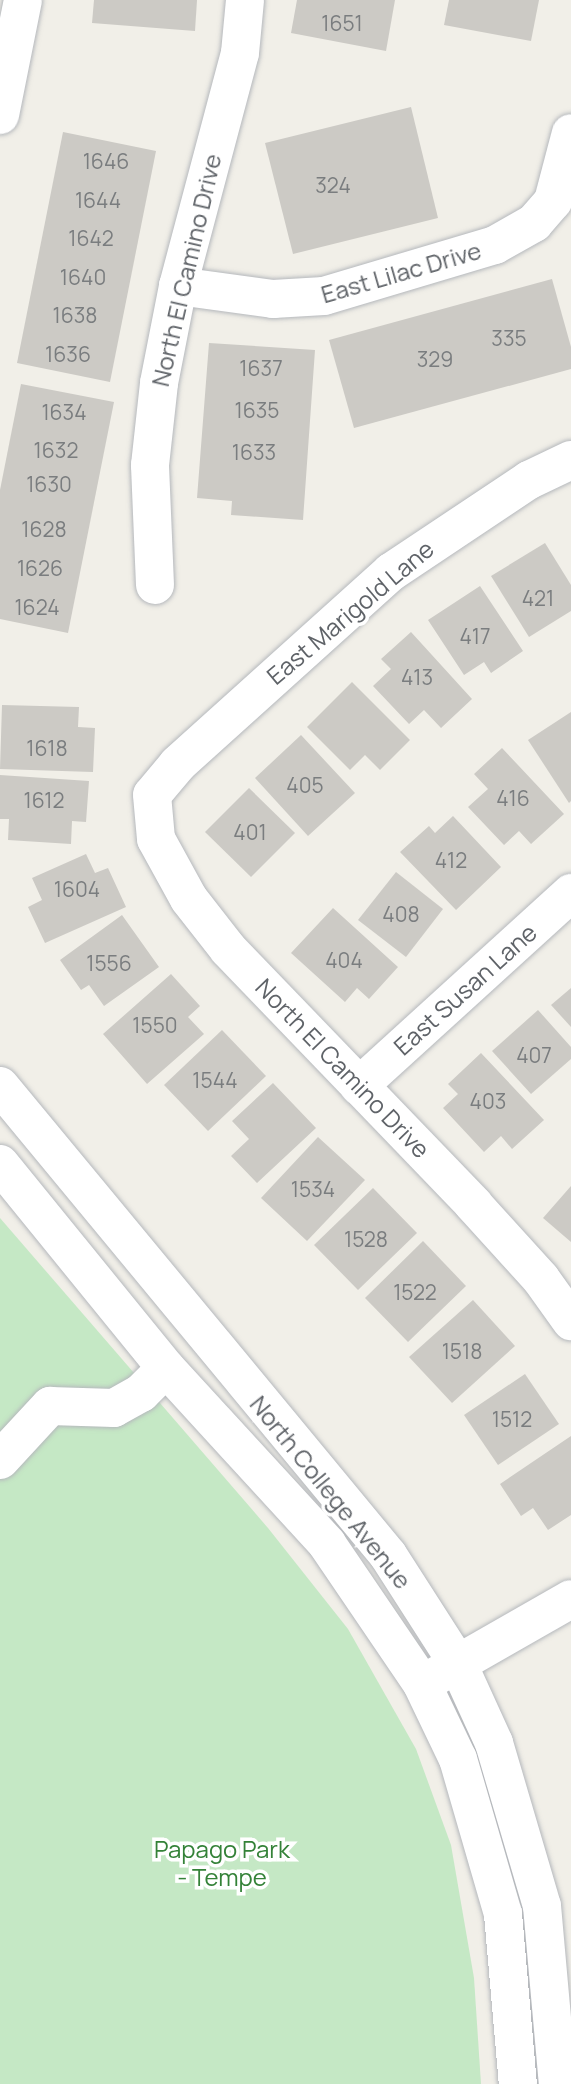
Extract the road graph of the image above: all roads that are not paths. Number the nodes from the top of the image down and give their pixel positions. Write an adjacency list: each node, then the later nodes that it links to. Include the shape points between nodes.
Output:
1 (23, 0): 3 (street)
2 (245, 0): 5 (street, North El Camino Drive, via 240,52)
3 (0, 115)
4 (571, 132): 5 (street, East Lilac Drive, via 553,201 534,223 461,257 324,296 273,299)
5 (178, 286): 7 (street, North El Camino Drive, via 159,383 150,465)
6 (571, 460): 8 (street, East Marigold Lane, via 529,480 391,572 188,755)
7 (155, 585)
8 (152, 795): 11 (street, North El Camino Drive, via 156,839 190,899 229,948)
9 (571, 892): 11 (street, East Susan Lane)
10 (0, 1086): 17 (street, North College Avenue, via 388,1555)
11 (359, 1086): 13 (street, North El Camino Drive, via 541,1279)
12 (0, 1164): 14 (street, North College Avenue)
13 (571, 1321)
14 (166, 1368): 15 (street, via 141,1393 114,1408 50,1406); 18 (street, North College Avenue, via 327,1544)
15 (0, 1460)
16 (571, 1599): 17 (street)
17 (458, 1664): 18 (street); 20 (street, North College Avenue, via 494,1743 542,1906)
18 (422, 1684): 19 (street, North College Avenue, via 479,1821 503,1914)
19 (518, 2084)
20 (558, 2084)

